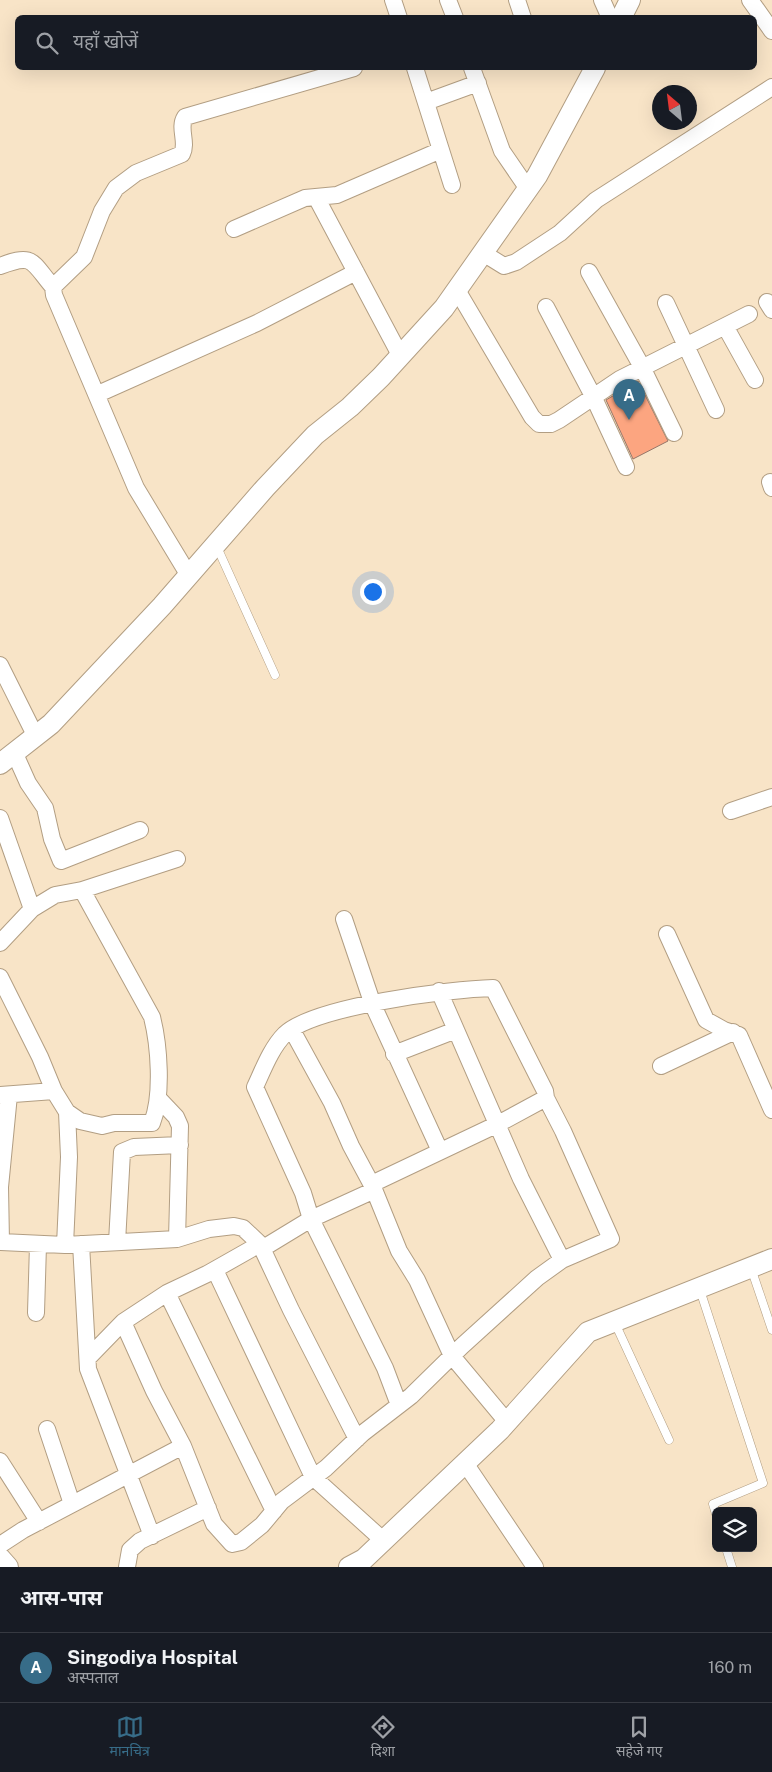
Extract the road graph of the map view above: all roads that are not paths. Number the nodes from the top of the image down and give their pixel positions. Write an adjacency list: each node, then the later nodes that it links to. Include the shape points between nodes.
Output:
1 (393, 0): 7 (street)
2 (448, 0): 8 (street)
3 (517, 0): 9 (street)
4 (602, 0): 10 (street)
5 (630, 0): 11 (street)
6 (750, 0): 12 (street)
7 (398, 15)
8 (454, 15)
9 (523, 15)
10 (609, 15)
11 (623, 15)
12 (772, 31)
13 (347, 70): 28 (street, via 185,116 182,154 136,173 116,188 102,211 84,257)
14 (416, 70): 18 (street)
15 (594, 70): 21 (street)
16 (475, 75): 18 (street); 21 (street, via 502,151)
17 (772, 87): 24 (street, via 596,200 560,233 516,262 504,266)
18 (426, 102): 19 (street)
19 (441, 150): 20 (street); 22 (street, via 337,195)
20 (452, 185)
21 (528, 190): 24 (street)
22 (316, 197): 23 (street, via 294,201); 26 (street)
23 (234, 229)
24 (483, 253): 29 (street)
25 (0, 266): 28 (street, via 20,258 28,260)
26 (356, 272): 35 (street); 38 (street, via 257,322)
27 (590, 272): 36 (street)
28 (53, 287): 38 (street)
29 (457, 290): 35 (street); 39 (street, via 535,421 551,424)
30 (666, 303): 34 (street)
31 (546, 307): 39 (street)
32 (749, 314): 33 (street)
33 (725, 326): 34 (street); 37 (street)
34 (684, 346): 36 (street); 40 (street)
35 (400, 355): 43 (street, via 350,407 315,435)
36 (642, 368): 39 (street); 41 (street)
37 (755, 380)
38 (98, 394): 44 (street, via 136,488)
39 (593, 396): 42 (street)
40 (716, 410)
41 (674, 433)
42 (626, 467)
43 (216, 543): 44 (street); 46 (lane)
44 (188, 574): 47 (street, via 162,606)
45 (0, 665): 47 (street)
46 (275, 675)
47 (36, 737): 48 (street)
48 (7, 759): 52 (street, via 45,808 61,861)
49 (772, 797): 50 (street)
50 (730, 811)
51 (0, 818): 55 (street)
52 (140, 830)
53 (177, 859): 54 (street)
54 (82, 890): 55 (street, via 55,895); 69 (street, via 152,1017 156,1035)
55 (32, 909): 58 (street)
56 (344, 919): 61 (street)
57 (667, 934): 64 (street, via 706,1020)
58 (0, 943)
59 (0, 977): 67 (street)
60 (440, 991): 61 (street); 63 (street); 70 (street, via 494,988 546,1091)
61 (372, 1005): 62 (street, via 309,1020); 65 (street)
62 (292, 1030): 76 (street); 78 (street, via 272,1053 255,1088 303,1193)
63 (456, 1030): 65 (street); 73 (street)
64 (733, 1032): 66 (street); 71 (street, via 739,1035)
65 (394, 1054): 75 (street)
66 (661, 1066)
67 (54, 1091): 68 (street); 72 (street)
68 (4, 1095): 77 (street)
69 (158, 1098): 72 (street, via 152,1123 102,1126 80,1121); 74 (street, via 179,1121)
70 (546, 1098): 73 (street); 86 (street, via 611,1239)
71 (772, 1110)
72 (67, 1112): 84 (street, via 69,1157)
73 (498, 1124): 75 (street); 86 (street, via 521,1179)
74 (180, 1145): 79 (street); 80 (street, via 134,1147 122,1152)
75 (440, 1151): 76 (street, via 378,1181)
76 (373, 1187): 78 (street, via 368,1193); 95 (street, via 399,1251 417,1280)
77 (1, 1214): 83 (street, via 1,1242)
78 (311, 1219): 82 (street, via 265,1247); 97 (street, via 385,1368)
79 (177, 1239): 80 (street); 82 (street, via 208,1229 234,1226 243,1228)
80 (117, 1242): 81 (street)
81 (81, 1244): 84 (street); 96 (street)
82 (260, 1244): 88 (street); 100 (street)
83 (38, 1245): 84 (street); 91 (street)
84 (65, 1245)
85 (772, 1259): 87 (street)
86 (562, 1260): 95 (street, via 522,1291)
87 (750, 1267): 89 (street); 94 (lane)
88 (215, 1270): 90 (street); 106 (street)
89 (699, 1288): 92 (street); 108 (lane, via 763,1483 713,1504)
90 (167, 1293): 93 (street); 110 (street)
91 (36, 1313)
92 (614, 1321): 98 (street, via 588,1332); 101 (lane)
93 (123, 1322): 96 (street); 102 (street, via 154,1391)
94 (772, 1330)
95 (452, 1356): 97 (street); 98 (street)
96 (88, 1358): 105 (street, via 92,1382)
97 (399, 1405): 100 (street)
98 (507, 1422): 104 (street)
99 (47, 1429): 107 (street)
100 (357, 1439): 106 (street)
101 (669, 1440)
102 (184, 1446): 105 (street); 109 (street)
103 (0, 1461): 111 (street)
104 (465, 1463): 113 (street); 120 (street)
105 (129, 1476): 107 (street); 112 (street)
106 (313, 1477): 110 (street); 113 (street)
107 (72, 1504): 111 (street)
108 (714, 1507)
109 (208, 1508): 110 (street, via 214,1524 232,1544 241,1542); 112 (street)
110 (274, 1511)
111 (39, 1522): 114 (street)
112 (152, 1536): 119 (street, via 130,1550)
113 (384, 1541): 117 (street)
114 (0, 1545)
115 (727, 1552): 121 (lane)
116 (0, 1558): 118 (street)
117 (356, 1565)
118 (8, 1567)
119 (127, 1567)
120 (535, 1567)
121 (732, 1567)

